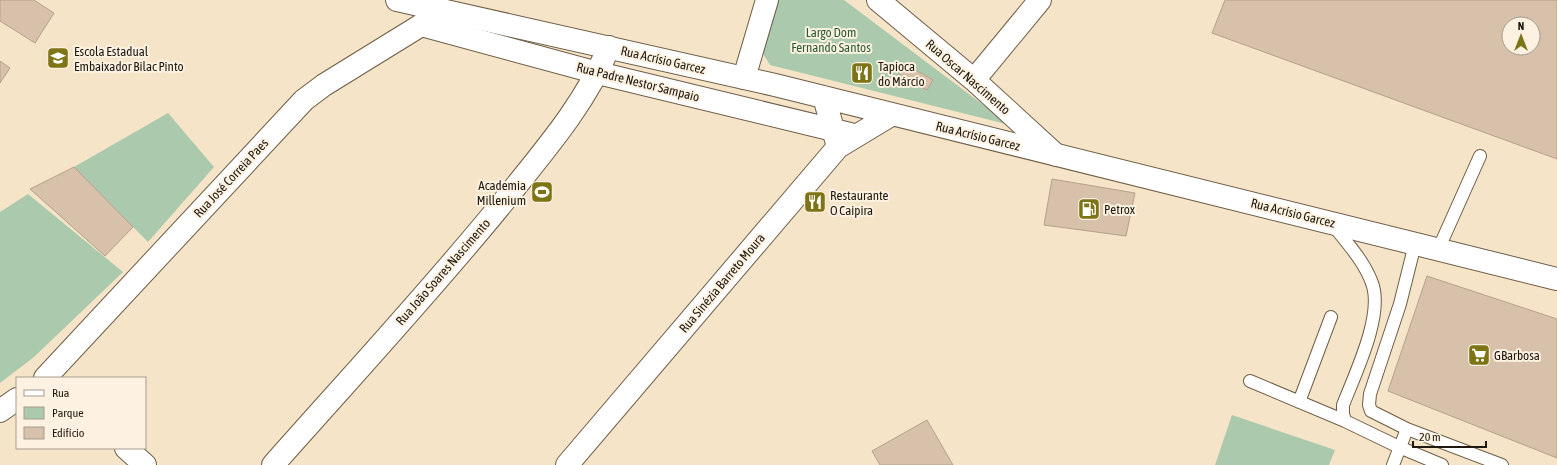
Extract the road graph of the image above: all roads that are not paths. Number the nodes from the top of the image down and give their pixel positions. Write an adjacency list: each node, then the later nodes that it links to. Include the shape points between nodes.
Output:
1 (397, 0): 5 (street, Rua Acrísio Garcez)
2 (767, 0): 9 (street)
3 (878, 0): 10 (street, Rua Oscar Nascimento)
4 (1040, 0): 10 (street)
5 (444, 11): 6 (street, Rua José Correia Paes); 7 (street, Rua Acrísio Garcez)
6 (421, 25): 8 (street, Rua Padre Nestor Sampaio); 21 (street, Rua José Correia Paes, via 304,100)
7 (609, 48): 8 (street, Rua João Soares Nascimento); 9 (street, Rua Acrísio Garcez)
8 (598, 73): 13 (street, Rua Padre Nestor Sampaio); 31 (street, Rua João Soares Nascimento, via 566,125 480,230)
9 (744, 78): 11 (street, Rua Acrísio Garcez)
10 (974, 80): 14 (street, Rua Oscar Nascimento)
11 (824, 97): 12 (street, Rua Acrísio Garcez); 13 (street)
12 (891, 115): 13 (street, Rua Sinézia Barreto Moura, via 856,135); 14 (street, Rua Acrísio Garcez)
13 (836, 138): 32 (street, Rua Sinézia Barreto Moura)
14 (1056, 155): 16 (street, Rua Acrísio Garcez)
15 (1480, 156): 18 (lane)
16 (1331, 222): 17 (street, Rua Acrísio Garcez); 26 (lane, via 1362,262 1372,283 1375,301 1372,327 1343,405 1342,414)
17 (1415, 244): 18 (street, Rua Acrísio Garcez); 27 (lane, via 1400,304 1370,394 1369,405 1372,411)
18 (1438, 250): 19 (street, Rua Acrísio Garcez)
19 (1557, 279)
20 (1331, 317): 24 (lane)
21 (47, 377)
22 (1250, 381): 24 (lane)
23 (16, 400): 25 (street)
24 (1299, 402): 26 (lane)
25 (0, 411)
26 (1345, 421): 28 (lane)
27 (1407, 429): 28 (lane); 35 (lane)
28 (1399, 448): 33 (lane); 34 (lane)
29 (127, 449): 30 (street)
30 (145, 465)
31 (273, 465)
32 (567, 465)
33 (1393, 465)
34 (1442, 465)
35 (1502, 465)

